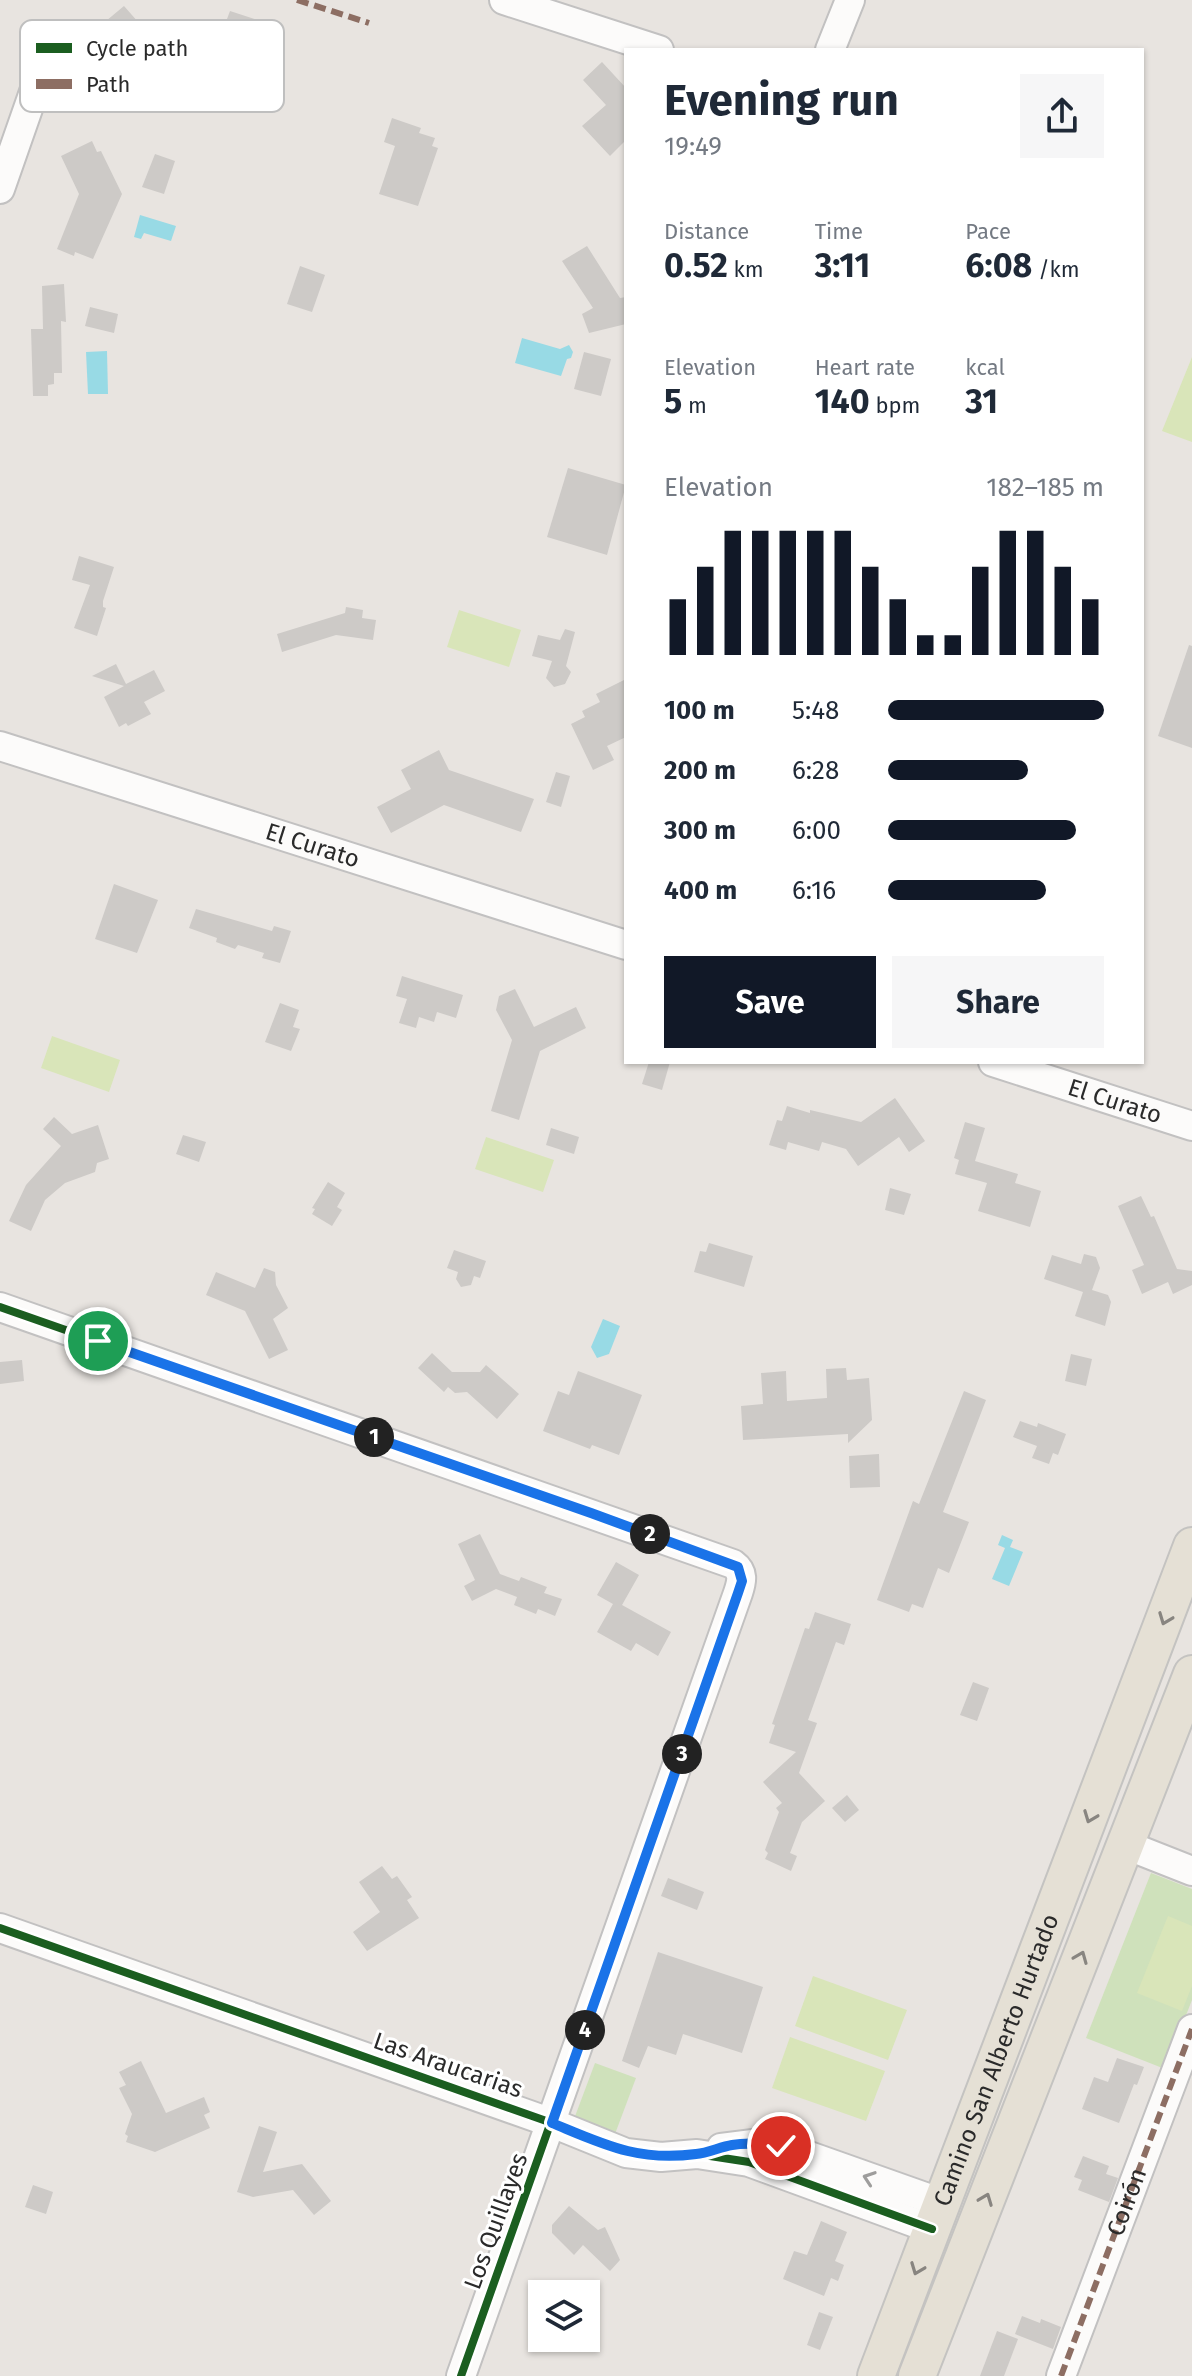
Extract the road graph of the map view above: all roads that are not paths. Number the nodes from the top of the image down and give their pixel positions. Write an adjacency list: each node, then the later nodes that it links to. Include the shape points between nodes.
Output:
1 (504, 0): 3 (street)
2 (850, 0): 4 (street)
3 (653, 48)
4 (831, 48)
5 (27, 112): 6 (street)
6 (0, 189)
7 (0, 746): 8 (street, El Curato)
8 (624, 944)
9 (999, 1064): 10 (street, El Curato)
10 (1192, 1126)
11 (0, 1307): 18 (street, Los Quillayes, via 733,1564 741,1573)
12 (1192, 1546): 19 (main road, Camino San Alberto Hurtado, one-way to 19)
13 (1192, 1674): 14 (main road, Camino San Alberto Hurtado)
14 (1126, 1845): 15 (street); 22 (main road, Camino San Alberto Hurtado, one-way to 14)
15 (1192, 1871)
16 (0, 1928): 18 (street, Las Araucarias)
17 (1192, 2029): 23 (street, Coirón)
18 (552, 2123): 19 (street, Las Araucarias, via 626,2153 661,2157 734,2144 781,2146); 20 (street, Los Quillayes)
19 (937, 2216): 21 (main road, Camino San Alberto Hurtado, one-way to 21)
20 (461, 2376)
21 (876, 2376)
22 (917, 2376)
23 (1061, 2376)

